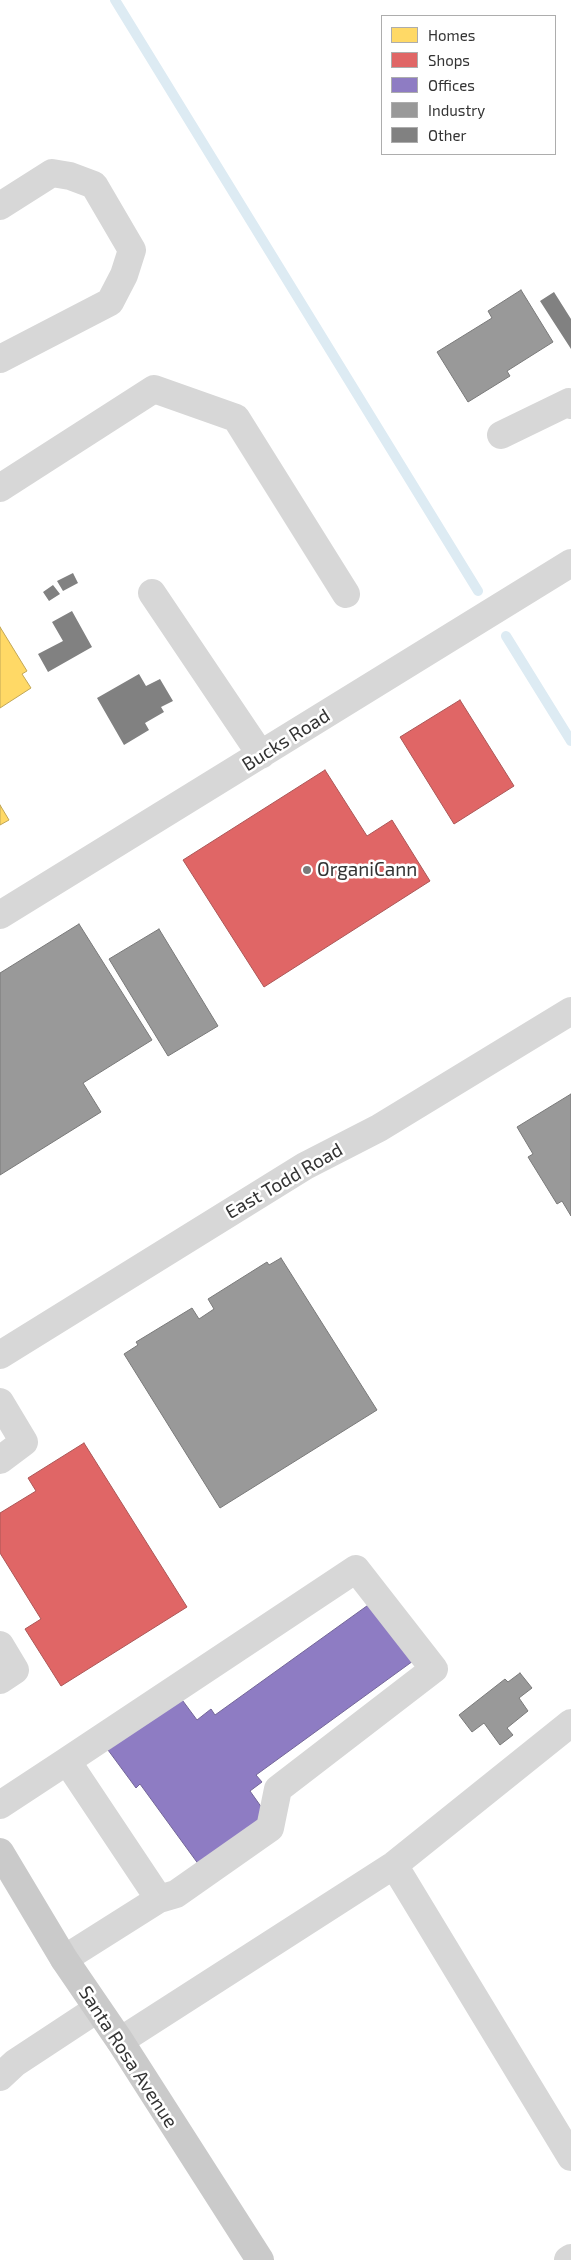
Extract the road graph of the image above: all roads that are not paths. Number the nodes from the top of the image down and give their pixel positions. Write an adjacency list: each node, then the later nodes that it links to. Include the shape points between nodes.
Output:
1 (0, 206): 2 (street, via 52,173 70,176 94,185 132,250 110,302)
2 (0, 359)
3 (571, 405): 4 (street, via 569,402)
4 (501, 435)
5 (0, 488): 8 (street, via 154,389 236,418)
6 (571, 564): 9 (street, Bucks Road)
7 (152, 593): 9 (street)
8 (346, 594)
9 (261, 755): 10 (street, Bucks Road)
10 (0, 915)
11 (571, 1011): 12 (street, East Todd Road, via 379,1128 305,1166)
12 (0, 1355)
13 (0, 1402): 14 (street, via 24,1442)
14 (0, 1460)
15 (0, 1645): 16 (street, via 15,1670)
16 (0, 1680)
17 (571, 1724): 21 (street)
18 (67, 1762): 19 (street); 22 (street); 22 (street, via 356,1569 434,1669 278,1789 270,1828 176,1894)
19 (0, 1806)
20 (0, 1852): 23 (main road, Santa Rosa Avenue)
21 (394, 1865): 25 (street); 27 (street)
22 (159, 1899): 23 (street)
23 (64, 1959): 24 (main road, Santa Rosa Avenue)
24 (97, 2009): 25 (main road, Santa Rosa Avenue); 26 (street, via 14,2063)
25 (120, 2042): 28 (main road, Santa Rosa Avenue)
26 (0, 2076)
27 (571, 2157)
28 (260, 2260)

